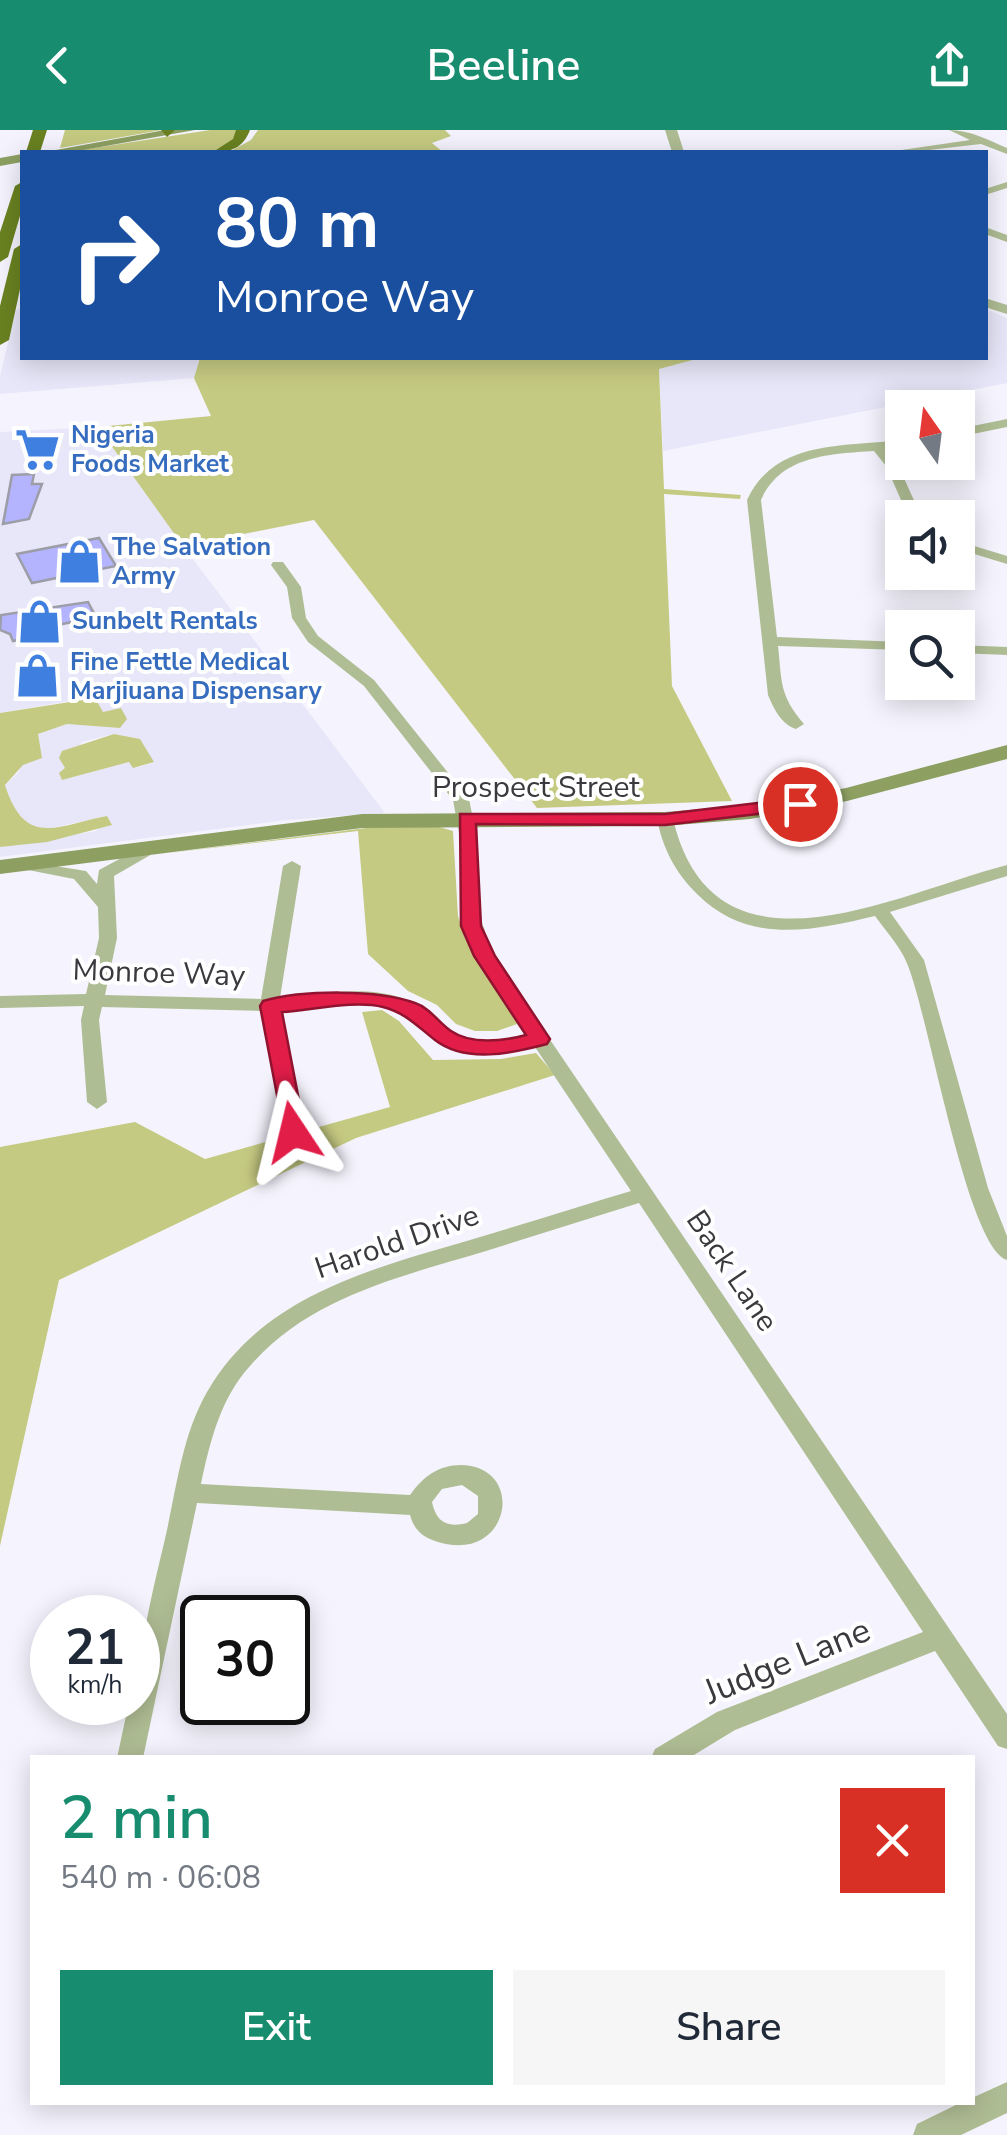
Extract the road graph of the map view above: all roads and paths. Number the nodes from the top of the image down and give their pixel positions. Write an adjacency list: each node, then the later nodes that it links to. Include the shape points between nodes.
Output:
1 (189, 130): 4 (main road)
2 (243, 130): 7 (highway)
3 (954, 130): 5 (street)
4 (168, 132): 6 (main road)
5 (983, 142): 8 (street); 9 (street)
6 (58, 150)
7 (223, 150)
8 (911, 150)
9 (1007, 151)
10 (20, 189): 11 (highway)
11 (6, 214): 12 (highway)
12 (0, 257)
13 (20, 263): 14 (highway)
14 (0, 340)
15 (1007, 423): 16 (street)
16 (975, 430)
17 (885, 447): 18 (street)
18 (878, 448): 19 (street); 23 (street, via 798,458 761,479 754,500)
19 (908, 500)
20 (975, 550): 21 (street)
21 (1007, 560)
22 (278, 565): 29 (street, via 294,587 299,618 313,639 369,682 455,789)
23 (768, 641): 24 (street); 27 (street, via 776,696)
24 (885, 645)
25 (975, 650): 26 (street)
26 (1007, 651)
27 (796, 724)
28 (1007, 752): 30 (main road, Prospect Street, via 788,806)
29 (466, 818): 30 (main road, Prospect Street); 31 (main road, Prospect Street, via 347,822); 40 (street, Back Lane, via 471,926)
30 (665, 820): 36 (street, via 676,856 699,884 723,909 754,923 800,925)
31 (154, 846): 32 (main road, Prospect Street); 35 (street, via 105,874)
32 (12, 865): 35 (street, via 85,878)
33 (292, 866): 39 (street)
34 (1007, 870): 36 (street)
35 (106, 905): 37 (street, via 108,938)
36 (879, 909): 44 (street, via 915,960 978,1188)
37 (92, 999): 38 (street, Monroe Way); 39 (street, Monroe Way); 41 (street)
38 (0, 1002)
39 (270, 1006): 40 (street, Monroe Way, via 380,999 414,1010 466,1046); 42 (street)
40 (540, 1039): 43 (street, Back Lane)
41 (97, 1102)
42 (293, 1132)
43 (644, 1194): 45 (street, Harold Drive, via 353,1284 292,1314 225,1378 205,1420); 47 (street, Back Lane)
44 (1007, 1252)
45 (188, 1493): 46 (street); 49 (street, Harold Drive)
46 (418, 1506)
47 (940, 1638): 48 (street, Back Lane); 50 (street, Judge Lane, via 726,1721)
48 (1007, 1737)
49 (131, 1755)
50 (669, 1755)
51 (1007, 2097): 52 (street)
52 (928, 2135)

